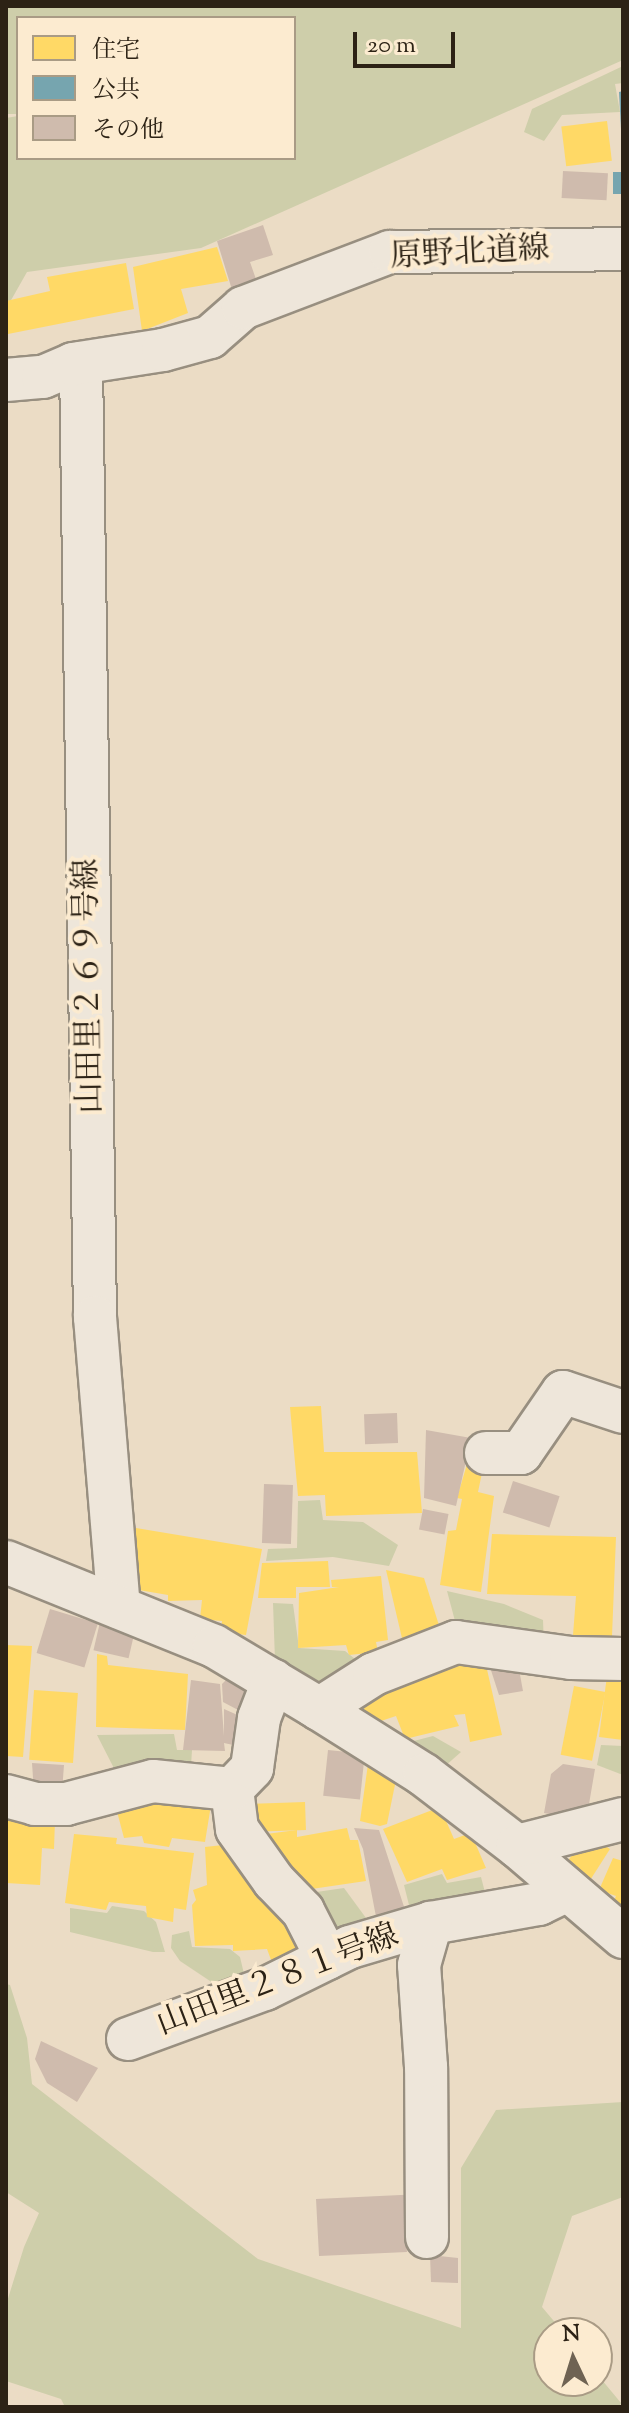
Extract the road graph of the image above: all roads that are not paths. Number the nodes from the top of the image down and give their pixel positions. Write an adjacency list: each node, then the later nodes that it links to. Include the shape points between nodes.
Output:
1 (623, 249): 2 (street, 原野北道線, via 390,252 243,308 210,337)
2 (81, 363): 3 (street, 原野北道線, via 43,377); 7 (street, 山田里２６９号線, via 95,1317)
3 (6, 380)
4 (623, 1412): 5 (street, via 563,1392 521,1453)
5 (486, 1453)
6 (6, 1562): 7 (street)
7 (119, 1607): 9 (street, via 214,1646)
8 (623, 1659): 10 (street, via 571,1658 456,1642 374,1674)
9 (273, 1681): 10 (street); 11 (street, via 259,1718 252,1768)
10 (319, 1709): 14 (street, via 424,1775)
11 (232, 1789): 12 (street, via 153,1781 66,1804 35,1804); 18 (street, via 237,1829 303,1911)
12 (6, 1796)
13 (623, 1819): 14 (street)
14 (517, 1846): 15 (street)
15 (568, 1890): 16 (street, 山田里２８１号線, via 539,1904); 17 (street)
16 (431, 1923): 18 (street, 山田里２８１号線); 20 (street, via 419,1965)
17 (623, 1937)
18 (327, 1958): 19 (street, 山田里２８１号線, via 265,1989)
19 (128, 2039)
20 (427, 2237)

